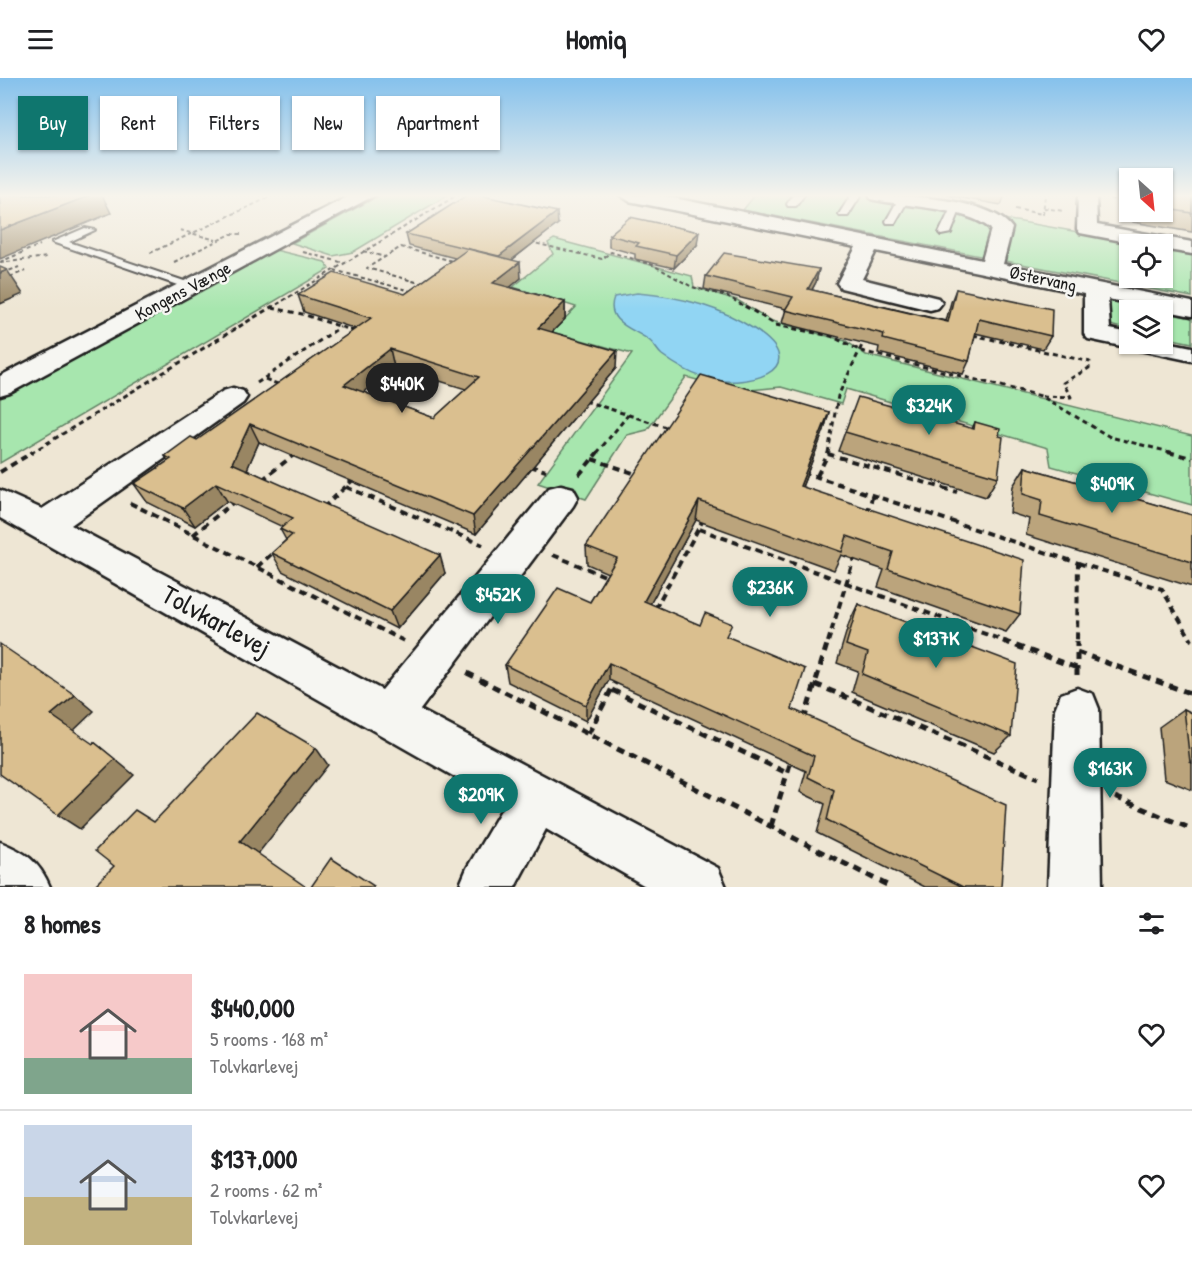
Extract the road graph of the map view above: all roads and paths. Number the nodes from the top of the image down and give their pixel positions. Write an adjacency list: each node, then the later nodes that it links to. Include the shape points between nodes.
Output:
1 (82, 233): 27 (lane, via 58,242)
2 (192, 233): 10 (path); 18 (path)
3 (257, 233): 9 (street, Kongens Vænge)
4 (294, 233): 30 (street, Kongens Vænge)
5 (394, 233): 16 (path)
6 (829, 233): 13 (street, Østervang)
7 (1001, 233): 25 (street, Østervang)
8 (1104, 233): 14 (street)
9 (250, 236): 10 (path, via 238,233); 27 (street, Kongens Vænge)
10 (217, 240): 27 (path)
11 (524, 240): 42 (path, via 602,259 611,252 653,265 692,288 727,296 776,325 831,336)
12 (47, 242): 20 (path)
13 (869, 243): 25 (street, Østervang); 32 (street, via 849,284)
14 (1192, 248)
15 (300, 251): 22 (path)
16 (363, 251): 19 (path); 22 (path)
17 (45, 257): 21 (path)
18 (141, 257)
19 (386, 257): 24 (path, via 401,247 460,263); 29 (path, via 367,268)
20 (0, 262): 21 (path)
21 (11, 262): 23 (path)
22 (344, 263): 26 (path)
23 (19, 267): 28 (path); 28 (path, via 25,271 11,277)
24 (452, 268)
25 (991, 268): 31 (street, Østervang)
26 (333, 270): 33 (path); 35 (path)
27 (168, 271): 30 (lane); 46 (street, Kongens Vænge)
28 (1, 274)
29 (429, 285)
30 (193, 286): 49 (street, Kongens Vænge)
31 (1096, 290): 36 (street, Østervang); 40 (street, Østervang)
32 (883, 292): 34 (street); 42 (path)
33 (417, 293)
34 (930, 303)
35 (271, 308): 37 (path); 63 (path)
36 (1192, 309)
37 (340, 327): 39 (path); 48 (path)
38 (966, 333): 47 (path)
39 (363, 334)
40 (1097, 334): 41 (street); 47 (path)
41 (1119, 339)
42 (861, 351): 51 (path); 58 (path, via 838,396)
43 (1173, 351): 44 (street)
44 (1188, 354)
45 (412, 359): 54 (path, via 363,399)
46 (0, 362)
47 (1090, 362): 51 (path, via 1089,368 1063,383 1071,397)
48 (264, 379): 50 (path); 52 (path)
49 (0, 387)
50 (285, 387)
51 (1041, 396): 59 (path, via 1110,437)
52 (233, 397): 69 (street)
53 (574, 397): 55 (path)
54 (372, 402)
55 (628, 415): 56 (path); 60 (path)
56 (673, 429)
57 (303, 447): 67 (path)
58 (828, 454): 65 (path); 71 (path)
59 (1192, 458)
60 (592, 459): 66 (path); 70 (path)
61 (529, 465): 70 (path)
62 (795, 469): 65 (path)
63 (0, 472)
64 (363, 472): 68 (path)
65 (817, 476): 72 (path)
66 (647, 478)
67 (257, 484)
68 (346, 487): 76 (path); 83 (path)
69 (100, 488): 78 (street); 80 (path)
70 (567, 490): 83 (street)
71 (957, 492)
72 (873, 495): 77 (path); 84 (path)
73 (239, 498): 80 (path)
74 (0, 502): 78 (street, Tolvkarlevej)
75 (708, 510): 79 (path)
76 (320, 511)
77 (866, 517)
78 (43, 526): 99 (street, Tolvkarlevej)
79 (699, 529): 87 (path); 89 (path)
80 (193, 535): 85 (path)
81 (284, 543): 85 (path)
82 (856, 550): 87 (path)
83 (519, 551): 86 (path); 93 (street)
84 (1078, 563): 91 (path, via 1162,589); 92 (path)
85 (257, 567): 93 (path)
86 (619, 582)
87 (846, 583): 95 (path); 96 (path)
88 (650, 595): 89 (path)
89 (661, 599): 90 (path)
90 (650, 619)
91 (1192, 641)
92 (1077, 652): 96 (path); 98 (path)
93 (435, 657): 99 (street); 101 (path)
94 (623, 670): 97 (path)
95 (815, 684): 100 (path); 104 (path)
96 (1077, 689): 104 (street)
97 (612, 690): 101 (path); 103 (path)
98 (1192, 694)
99 (389, 716): 105 (street, Tolvkarlevej)
100 (801, 728)
101 (588, 734): 106 (path)
102 (794, 751): 103 (path)
103 (787, 773): 106 (path)
104 (1077, 788): 107 (path); 113 (street)
105 (536, 798): 110 (street); 111 (street, Tolvkarlevej)
106 (771, 826): 112 (path)
107 (1192, 829)
108 (0, 868): 109 (street)
109 (23, 887)
110 (486, 887)
111 (699, 887)
112 (891, 887)
113 (1075, 887)

